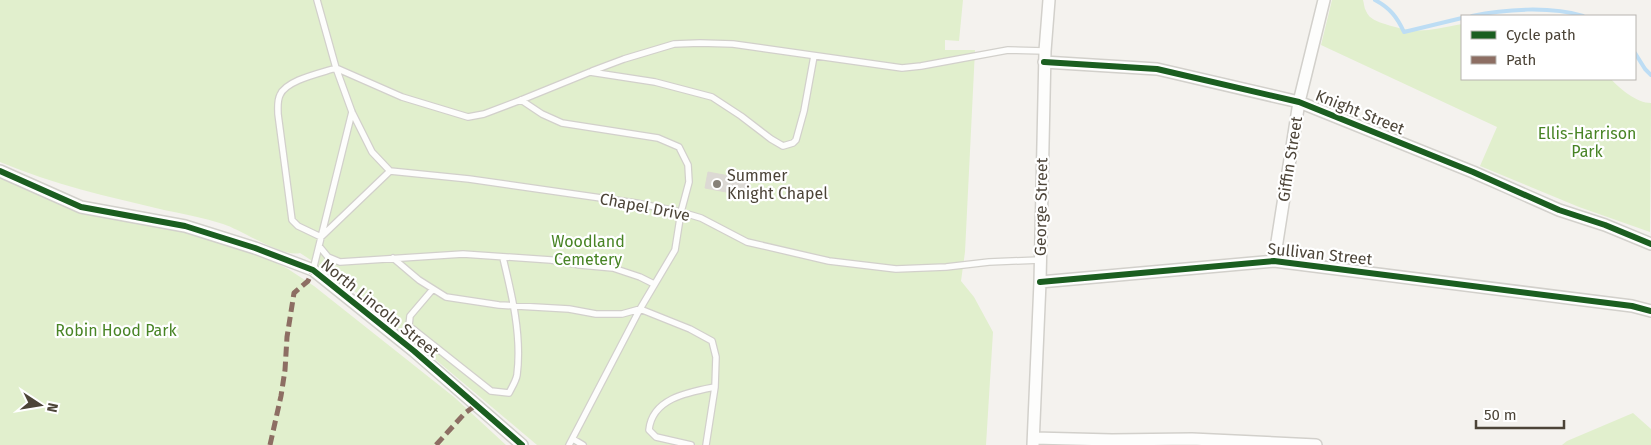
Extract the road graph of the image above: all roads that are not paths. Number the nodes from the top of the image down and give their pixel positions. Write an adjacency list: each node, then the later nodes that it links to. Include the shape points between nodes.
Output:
1 (317, 0): 6 (lane)
2 (1050, 0): 5 (street, George Street)
3 (1324, 0): 9 (street, Giffin Street)
4 (814, 56): 5 (lane, via 902,68 1008,50); 7 (lane, via 734,44 674,44); 7 (lane, via 796,140 783,146 712,97 655,82)
5 (1045, 56): 9 (street, Knight Street, via 1157,69); 19 (street, George Street)
6 (336, 68): 8 (lane, via 402,97 468,117); 10 (lane); 14 (lane, via 286,86 278,102 292,220)
7 (590, 72): 8 (lane)
8 (521, 100): 13 (lane, via 562,123 658,138 679,147 688,164 689,182)
9 (1299, 102): 15 (street, Knight Street, via 1559,210); 20 (street, Giffin Street)
10 (352, 112): 11 (lane, via 372,152); 14 (lane)
11 (390, 171): 13 (lane, Chapel Drive, via 469,178); 14 (lane)
12 (0, 172): 21 (street, North Lincoln Street, via 81,207 185,226)
13 (681, 212): 19 (lane, Chapel Drive, via 701,218 747,242 829,261 896,269); 23 (lane, via 674,250)
14 (321, 237): 16 (lane)
15 (1651, 244)
16 (319, 246): 17 (lane, via 328,257 340,262); 21 (lane)
17 (393, 258): 18 (lane, via 463,254); 24 (lane)
18 (503, 258): 23 (lane, via 613,268); 25 (lane)
19 (1040, 260): 22 (street, George Street)
20 (1274, 261): 22 (street, Sullivan Street); 27 (street, Sullivan Street)
21 (313, 270): 31 (street, North Lincoln Street, via 414,351)
22 (1040, 282): 30 (street, George Street)
23 (654, 284): 26 (lane)
24 (433, 289): 25 (lane, via 446,298); 25 (lane, via 410,316 409,326 491,391 509,392 517,377)
25 (514, 306): 26 (lane, via 596,314 622,314)
26 (640, 308): 28 (lane, via 712,341 716,356); 29 (lane)
27 (1651, 311)
28 (715, 388): 33 (lane, via 689,392 666,402 650,420 649,430 656,438); 34 (lane)
29 (571, 442): 32 (lane)
30 (1033, 442): 35 (street, via 1192,439)
31 (522, 445)
32 (583, 445)
33 (691, 445)
34 (706, 445)
35 (1316, 445)

